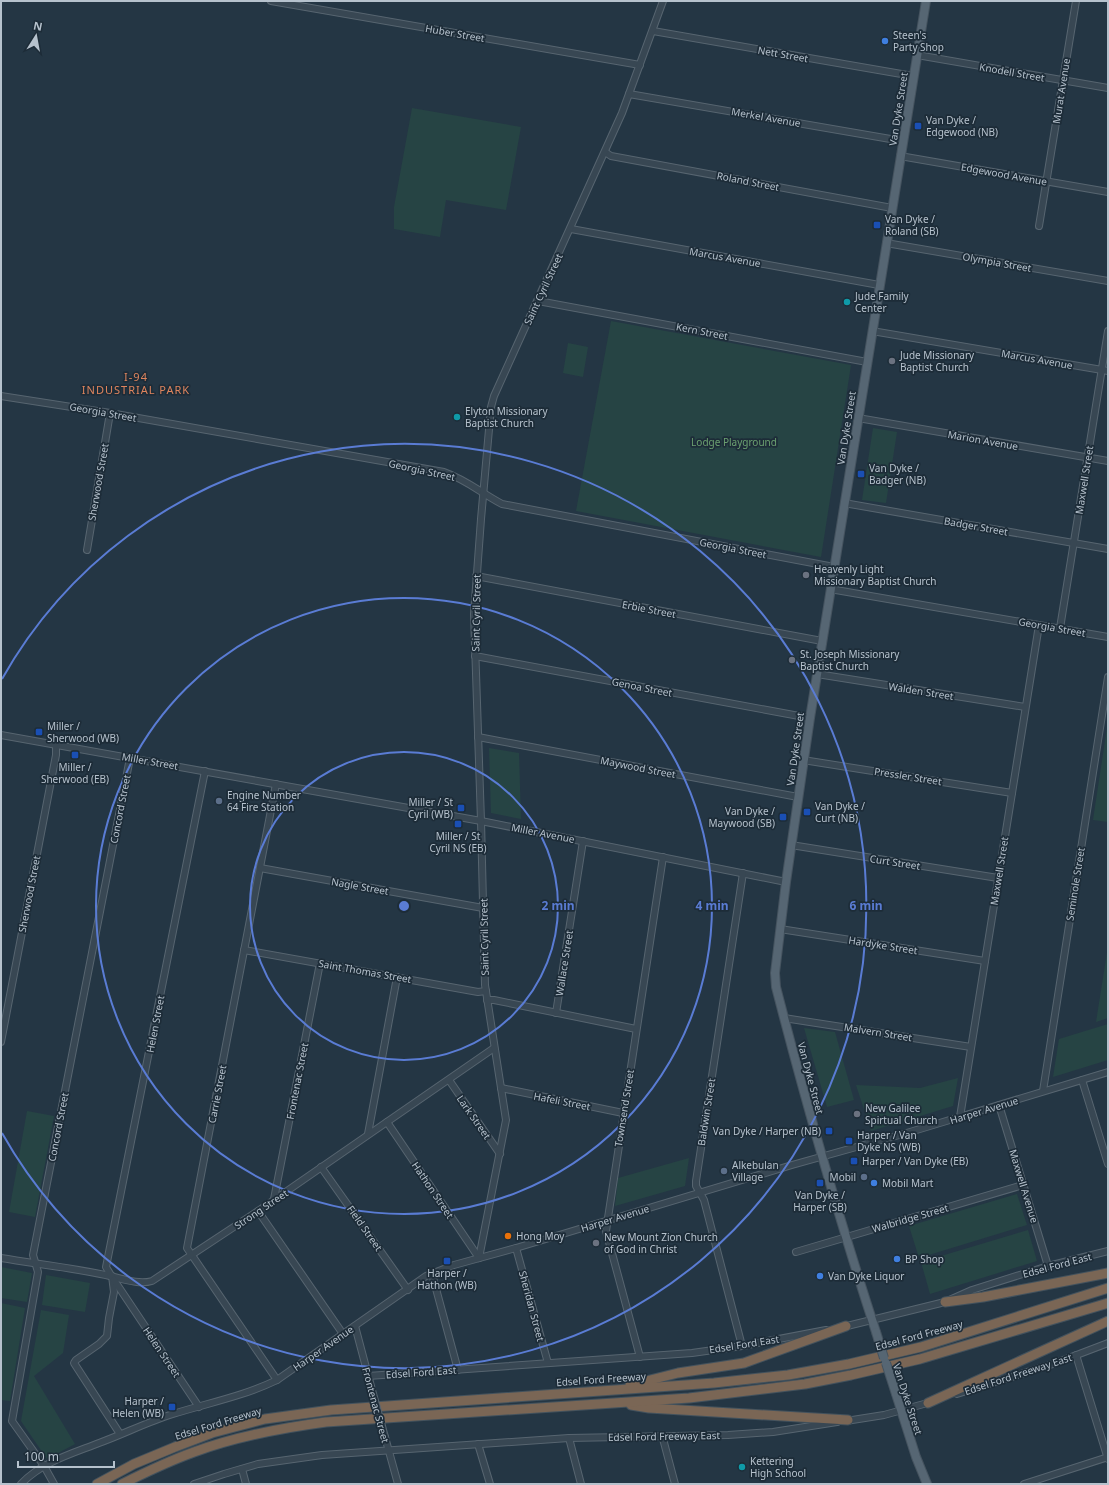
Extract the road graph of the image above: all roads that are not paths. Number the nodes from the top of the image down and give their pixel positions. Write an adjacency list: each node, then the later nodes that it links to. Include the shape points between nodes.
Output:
1 (271, 1): 7 (street, Huber Street)
2 (664, 1): 5 (street, Saint Cyril Street)
3 (926, 1): 6 (main road, Van Dyke Street)
4 (1076, 1): 9 (street, Murat Avenue)
5 (653, 31): 7 (street, Saint Cyril Street); 8 (street, Nett Street)
6 (917, 56): 8 (main road, Van Dyke Street); 9 (street, Knodell Street)
7 (640, 65): 11 (street, Saint Cyril Street)
8 (913, 76): 12 (main road, Van Dyke Street)
9 (1063, 80): 10 (street, Knodell Street); 15 (street, Murat Avenue)
10 (1108, 88)
11 (629, 94): 12 (street, Merkel Avenue); 13 (street, Saint Cyril Street)
12 (902, 141): 14 (main road, Van Dyke Street)
13 (605, 152): 17 (street, Roland Street, via 611,156); 19 (street, Saint Cyril Street)
14 (900, 156): 15 (street, Edgewood Avenue); 17 (main road, Van Dyke Street)
15 (1046, 181): 16 (street, Edgewood Avenue); 18 (street, Murat Avenue)
16 (1108, 192)
17 (892, 208): 20 (main road, Van Dyke Street)
18 (1038, 226)
19 (570, 229): 22 (street, Marcus Avenue); 23 (street, Saint Cyril Street)
20 (886, 243): 21 (street, Olympia Street); 22 (main road, Van Dyke Street)
21 (1108, 281)
22 (879, 285): 24 (main road, Van Dyke Street)
23 (538, 301): 26 (street, Kern Street); 33 (street, Saint Cyril Street, via 492,401)
24 (872, 331): 26 (main road, Van Dyke Street); 27 (street, Marcus Avenue)
25 (1108, 331): 27 (street, Maxwell Street)
26 (867, 362): 30 (main road, Van Dyke Street)
27 (1105, 371): 31 (street, Maxwell Street)
28 (1, 396): 29 (street, Georgia Street)
29 (110, 413): 33 (street, Georgia Street, via 444,472 473,485); 37 (street, Sherwood Street)
30 (858, 418): 31 (street, Marion Avenue); 34 (main road, Van Dyke Street)
31 (1087, 458): 32 (street, Marion Avenue); 35 (street, Maxwell Street)
32 (1108, 461)
33 (483, 494): 38 (street, Georgia Street, via 502,504 520,508); 39 (street, Saint Cyril Street)
34 (844, 504): 35 (street, Badger Street); 38 (main road, Van Dyke Street)
35 (1074, 543): 36 (street, Badger Street); 42 (street, Maxwell Street)
36 (1108, 549)
37 (87, 550)
38 (834, 567): 40 (main road, Van Dyke Street)
39 (476, 576): 44 (street, Erbie Street); 45 (street, Saint Cyril Street)
40 (830, 589): 41 (street, Georgia Street); 44 (main road, Van Dyke Street)
41 (1039, 625): 42 (street, Georgia Street); 48 (street, Maxwell Street)
42 (1060, 628): 43 (street, Georgia Street)
43 (1108, 636)
44 (822, 641): 46 (main road, Van Dyke Street)
45 (475, 656): 49 (street, Genoa Street); 51 (street, Saint Cyril Street)
46 (817, 674): 48 (street, Walden Street); 49 (main road, Van Dyke Street)
47 (1108, 677): 86 (street, Seminole Street)
48 (1025, 707): 58 (street, Maxwell Street)
49 (810, 718): 54 (main road, Van Dyke Street)
50 (1, 735): 52 (street, Miller Street)
51 (478, 737): 59 (street, Maywood Street); 60 (street, Saint Cyril Street)
52 (56, 744): 53 (street, Miller Street); 79 (street, Sherwood Street)
53 (130, 758): 55 (street, Miller Street); 108 (street, Concord Street, via 33,1255)
54 (803, 760): 58 (street, Pressler Street); 59 (main road, Van Dyke Street)
55 (205, 771): 56 (street, Miller Street); 112 (street, Helen Street, via 106,1267)
56 (276, 784): 57 (street, Miller Street); 64 (street, Carrie Street)
57 (299, 788): 60 (street, Miller Avenue)
58 (1012, 792): 66 (street, Maxwell Street)
59 (798, 797): 62 (main road, Van Dyke Street)
60 (482, 821): 61 (street, Miller Avenue); 68 (street, Saint Cyril Street)
61 (583, 841): 63 (street, Miller Avenue); 76 (street, Wallace Street)
62 (792, 845): 66 (street, Curt Street); 67 (main road, Van Dyke Street)
63 (663, 857): 65 (street, Miller Avenue); 78 (street, Townsend Street)
64 (260, 868): 68 (street, Nagle Street); 70 (street, Carrie Street)
65 (743, 873): 67 (street, Miller Avenue); 97 (street, Baldwin Street, via 696,1181)
66 (998, 878): 71 (street, Maxwell Street)
67 (786, 882): 69 (main road, Van Dyke Street)
68 (483, 908): 74 (street, Saint Cyril Street)
69 (780, 929): 71 (street, Hardyke Street); 77 (main road, Van Dyke Street, via 775,980)
70 (244, 950): 72 (street, Saint Thomas Street); 105 (street, Carrie Street, via 187,1248)
71 (985, 961): 80 (street, Maxwell Street)
72 (320, 963): 73 (street, Saint Thomas Street); 98 (street, Frontenac Street)
73 (397, 977): 74 (street, Saint Thomas Street, via 478,992); 91 (street)
74 (486, 991): 75 (street, Saint Cyril Street)
75 (487, 1000): 76 (street); 81 (street, Saint Cyril Street)
76 (556, 1013): 78 (street)
77 (784, 1018): 80 (street, Malvern Street); 93 (main road, Van Dyke Street)
78 (636, 1029): 88 (street, Townsend Street)
79 (1, 1042)
80 (971, 1047): 89 (street, Maxwell Street)
81 (494, 1048): 83 (street, Strong Street); 85 (street, Saint Cyril Street)
82 (1108, 1072): 84 (street, Harper Avenue)
83 (448, 1080): 90 (street, Strong Street); 92 (street, Lark Street)
84 (1082, 1080): 86 (street, Harper Avenue); 94 (street)
85 (501, 1088): 88 (street, Hafeli Street); 92 (street, Saint Cyril Street, via 506,1120)
86 (1043, 1091): 87 (street, Harper Avenue)
87 (999, 1105): 89 (street, Harper Avenue); 96 (street, Maxwell Avenue)
88 (623, 1113): 100 (street, Townsend Street)
89 (960, 1117): 93 (street, Harper Avenue)
90 (387, 1122): 91 (street, Strong Street); 107 (street, Hathon Street)
91 (368, 1134): 95 (street, Strong Street)
92 (500, 1154): 107 (street, Saint Cyril Street)
93 (822, 1156): 97 (street, Harper Avenue); 101 (main road, Van Dyke Street)
94 (1108, 1164)
95 (321, 1167): 98 (street, Strong Street); 114 (street, Field Street)
96 (1023, 1185): 101 (street, Walbridge Street); 109 (street, Maxwell Avenue)
97 (700, 1192): 100 (street, Harper Avenue); 123 (street, Baldwin Street)
98 (274, 1200): 99 (street, Strong Street)
99 (258, 1210): 105 (street, Strong Street); 121 (street)
100 (606, 1221): 102 (street, Harper Avenue); 125 (street, Townsend Street, via 606,1231)
101 (846, 1237): 104 (street, Walbridge Street); 117 (main road, Van Dyke Street)
102 (516, 1248): 107 (street, Harper Avenue); 126 (street, Sheridan Street)
103 (1108, 1251): 109 (street, Edsel Ford East)
104 (796, 1252)
105 (191, 1255): 112 (street, Strong Street, via 152,1281 135,1282); 129 (street, Carrie Street)
106 (1, 1258): 108 (street, Strong Street)
107 (479, 1258): 111 (street, Harper Avenue)
108 (35, 1264): 112 (street, Strong Street); 142 (street, Concord Street, via 38,1272 12,1421)
109 (1048, 1266): 115 (street, Edsel Ford East, via 972,1290)
110 (1108, 1273): 115 (highway, via 983,1298)
111 (432, 1274): 114 (street, Harper Avenue); 127 (street)
112 (112, 1276): 133 (street, Helen Street); 136 (street, via 114,1292 107,1336 74,1363)
113 (1108, 1288): 130 (highway, Edsel Ford Freeway, via 921,1347 849,1364 753,1379)
114 (408, 1290): 119 (street, Harper Avenue)
115 (945, 1302): 117 (street, Edsel Ford East)
116 (1108, 1303): 131 (highway, Edsel Ford Freeway, via 920,1359 851,1376 754,1391)
117 (872, 1320): 120 (street, Edsel Ford East); 134 (main road, Van Dyke Street, bridge)
118 (1108, 1320): 132 (highway)
119 (355, 1326): 121 (street, Harper Avenue); 128 (street, Frontenac Street)
120 (846, 1326): 123 (street, Edsel Ford East); 130 (highway, via 744,1363 661,1376)
121 (343, 1334): 129 (street, Harper Avenue)
122 (1108, 1342): 124 (street, Edsel Ford Freeway East)
123 (742, 1346): 125 (street, Edsel Ford East, via 692,1353)
124 (1076, 1355): 132 (street, Edsel Ford Freeway East); 141 (street)
125 (640, 1356): 126 (street, Edsel Ford East)
126 (548, 1363): 127 (street, Edsel Ford East)
127 (458, 1370): 128 (street, Edsel Ford East)
128 (368, 1376): 140 (street, Frontenac Street, bridge)
129 (277, 1380): 133 (street, Harper Avenue)
130 (612, 1389): 146 (highway, Edsel Ford Freeway, via 331,1410 278,1417 231,1428 181,1444 134,1464)
131 (618, 1403): 135 (highway, via 649,1408); 147 (highway, Edsel Ford Freeway, via 326,1422 278,1429 196,1451)
132 (928, 1403): 134 (street, Edsel Ford Freeway East)
133 (199, 1407): 136 (street, Harper Avenue)
134 (902, 1411): 135 (street, Edsel Ford Freeway East); 154 (main road, Van Dyke Street)
135 (848, 1420): 137 (street, Edsel Ford Freeway East, via 774,1432)
136 (120, 1434): 142 (street, Harper Avenue)
137 (662, 1435): 138 (street, Edsel Ford Freeway East); 153 (street)
138 (569, 1438): 139 (street, Edsel Ford Freeway East); 152 (street)
139 (478, 1444): 140 (street, Edsel Ford Freeway East); 151 (street)
140 (389, 1451): 143 (street, via 297,1458); 150 (street, Frontenac Street)
141 (1108, 1458): 155 (street)
142 (44, 1466): 144 (street, Harper Avenue); 145 (street, Concord Street)
143 (242, 1469): 148 (street); 149 (street)
144 (21, 1484)
145 (54, 1484)
146 (97, 1484)
147 (122, 1484)
148 (194, 1484)
149 (246, 1484)
150 (398, 1484)
151 (490, 1484)
152 (581, 1484)
153 (675, 1484)
154 (927, 1484)
155 (1024, 1484)

